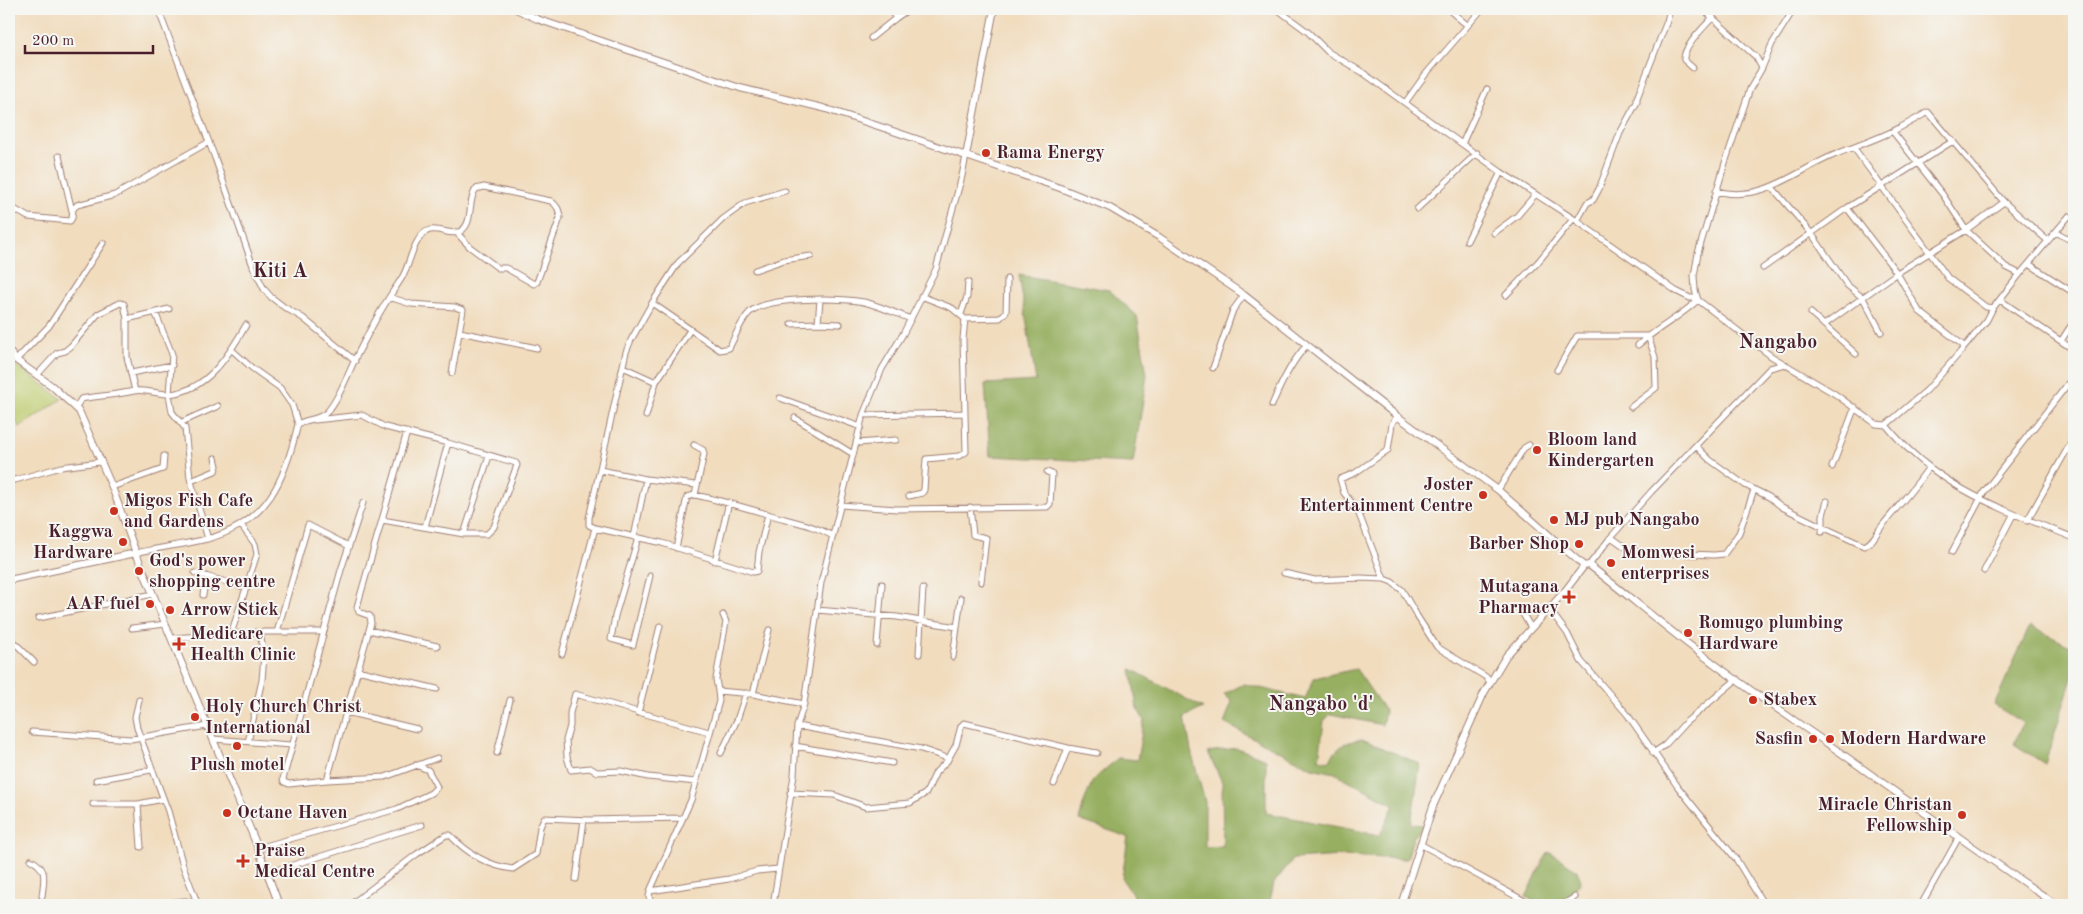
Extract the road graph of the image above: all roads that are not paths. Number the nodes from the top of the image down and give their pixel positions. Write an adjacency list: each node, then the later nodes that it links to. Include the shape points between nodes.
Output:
1 (158, 9): 22 (street)
2 (516, 9): 27 (street, via 740,88 823,108)
3 (889, 9): 13 (street)
4 (909, 9): 13 (street)
5 (994, 9): 27 (street)
6 (1277, 9): 19 (street, via 1328,52)
7 (1448, 9): 14 (street)
8 (1482, 9): 14 (street)
9 (1670, 9): 41 (street, via 1599,190)
10 (1703, 9): 12 (street)
11 (1794, 9): 17 (street, via 1772,44)
12 (1714, 17): 16 (street, via 1698,33 1684,55 1684,60); 17 (street, via 1756,57)
13 (896, 18): 15 (street)
14 (1468, 25): 19 (street)
15 (870, 38)
16 (1693, 68)
17 (1762, 68): 32 (street, via 1750,89)
18 (1487, 89): 23 (street)
19 (1405, 103): 23 (street)
20 (1893, 132): 21 (street, via 1928,112); 24 (street); 28 (street)
21 (1953, 141): 28 (street); 35 (street)
22 (209, 142): 39 (street, via 115,195 77,205); 100 (street, via 264,289)
23 (1462, 144): 25 (street)
24 (1854, 148): 30 (street); 31 (street, via 1835,154)
25 (1477, 153): 29 (street); 38 (street)
26 (59, 156): 39 (street)
27 (966, 156): 61 (street, via 1110,208); 63 (street, via 941,255)
28 (1917, 164): 30 (street); 42 (street)
29 (1500, 172): 34 (street); 47 (street)
30 (1883, 186): 37 (street); 51 (street)
31 (1772, 187): 32 (street, via 1737,195); 46 (street)
32 (1716, 191): 66 (street, via 1696,264 1694,283)
33 (785, 192): 69 (street, via 745,202 723,219 678,263)
34 (1535, 194): 41 (street); 45 (street, via 1517,216)
35 (2004, 202): 42 (street); 48 (street)
36 (9, 206): 39 (street, via 28,217 67,222 72,218)
37 (1847, 208): 46 (street); 56 (street)
38 (1417, 209)
39 (72, 211)
40 (2069, 216): 44 (street)
41 (1575, 220): 62 (street); 66 (street, via 1676,290)
42 (1966, 230): 51 (street); 57 (street, via 2006,267)
43 (456, 232): 43 (street, via 466,225 473,194 479,188 551,201 559,210 560,218 534,284 506,268 498,268); 64 (street, via 437,228 423,235)
44 (2056, 232): 48 (street); 49 (street)
45 (1494, 233)
46 (1811, 233): 54 (street); 65 (street, via 1847,285)
47 (1467, 241)
48 (2048, 241): 53 (street)
49 (2074, 242)
50 (102, 243): 99 (street, via 49,326)
51 (1929, 253): 56 (street); 70 (street, via 1952,281 1986,307)
52 (811, 256): 55 (street, via 784,260)
53 (2029, 264): 57 (street); 60 (street)
54 (1763, 268)
55 (755, 270)
56 (1897, 273): 65 (street); 92 (street, via 1919,311)
57 (2020, 274): 68 (street)
58 (1007, 279): 78 (street, via 1003,318)
59 (968, 282): 75 (street)
60 (2074, 293)
61 (1244, 295): 91 (street); 104 (street, via 1234,310)
62 (1506, 295)
63 (921, 296): 75 (street); 77 (street)
64 (389, 298): 86 (street, via 411,304 460,308 463,310); 100 (street)
65 (1863, 298): 84 (street); 87 (street)
66 (1698, 299): 88 (street, via 1687,311); 98 (street)
67 (820, 300): 77 (street, via 861,302); 80 (street); 85 (street, via 786,300 758,306 749,312 724,350)
68 (2000, 300): 70 (street); 89 (street)
69 (652, 303): 72 (street); 85 (street); 103 (street, via 631,340)
70 (1993, 308): 92 (street, via 1987,320)
71 (169, 309): 73 (street)
72 (647, 309)
73 (154, 312): 76 (street); 102 (street, via 172,354)
74 (1811, 313): 84 (street)
75 (961, 314): 78 (street)
76 (127, 319): 107 (street); 109 (street, via 124,304 98,314 71,346 57,353)
77 (911, 319): 121 (street, via 877,378)
78 (965, 320): 120 (street)
79 (2074, 321): 89 (street)
80 (818, 323): 81 (street); 82 (street)
81 (791, 324)
82 (840, 324)
83 (246, 325): 94 (street)
84 (1824, 325): 97 (street)
85 (690, 330): 111 (street)
86 (460, 332): 93 (street); 108 (street)
87 (1881, 332)
88 (1648, 336): 90 (street); 106 (street, via 1577,336); 118 (street, via 1655,357 1656,388)
89 (2061, 342): 95 (street)
90 (1638, 344)
91 (1307, 345): 115 (street, via 1286,375); 123 (street)
92 (1964, 346): 128 (street, via 1927,390)
93 (537, 348)
94 (232, 350): 113 (street, via 220,366 202,381); 127 (street, via 284,392)
95 (2074, 350)
96 (9, 352): 99 (street)
97 (1856, 354)
98 (1771, 356): 101 (street); 105 (street)
99 (16, 360): 109 (street)
100 (355, 360): 125 (street, via 335,403)
101 (1786, 364): 105 (street); 119 (street)
102 (172, 365): 107 (street); 113 (street)
103 (623, 367): 111 (street); 145 (street)
104 (1214, 368)
105 (1770, 368): 137 (street)
106 (1557, 370)
107 (130, 373): 112 (street)
108 (452, 373)
109 (38, 374): 117 (street)
110 (2074, 376): 157 (street)
111 (656, 382): 122 (street)
112 (135, 391): 113 (street); 117 (street, via 91,396 81,399)
113 (169, 394): 126 (street, via 172,412)
114 (780, 398): 129 (street)
115 (1272, 404)
116 (218, 406): 126 (street)
117 (76, 407): 142 (street)
118 (1631, 407)
119 (1855, 407): 128 (street, via 1876,424); 143 (street)
120 (965, 413): 121 (street); 155 (street, via 966,452 960,456 926,459 924,490)
121 (863, 415): 129 (street)
122 (646, 416)
123 (1397, 416): 152 (street); 187 (street, via 1392,424 1386,453 1356,473 1340,479 1344,493 1357,509)
124 (795, 418): 138 (street)
125 (314, 420): 127 (street); 130 (street, via 362,415 385,427)
126 (182, 422): 149 (street, via 186,428)
127 (298, 424): 166 (street, via 284,473 271,498)
128 (1886, 425): 144 (street, via 1902,445)
129 (860, 427): 134 (street)
130 (407, 432): 133 (street); 164 (street)
131 (2074, 437): 165 (street)
132 (896, 440): 134 (street)
133 (448, 443): 140 (street); 167 (street)
134 (857, 443): 138 (street)
135 (694, 445): 150 (street, via 704,452)
136 (1529, 445): 152 (street)
137 (1696, 446): 153 (street, via 1710,460); 172 (street)
138 (853, 454): 160 (street)
139 (164, 456): 151 (street, via 163,469)
140 (489, 456): 170 (street); 170 (street, via 516,463 516,468 492,532)
141 (215, 458): 149 (street, via 215,471)
142 (100, 462): 147 (street); 151 (street)
143 (1832, 467)
144 (1929, 467): 157 (street); 169 (street, via 1869,544 1864,546)
145 (600, 470): 148 (street); 168 (street, via 588,523)
146 (1058, 474): 161 (street, via 1050,473 1050,504 1047,506)
147 (9, 479)
148 (646, 480): 150 (street); 174 (street)
149 (191, 481): 173 (street)
150 (696, 485): 154 (street)
151 (112, 487): 179 (street)
152 (1498, 490): 181 (street)
153 (1754, 490): 169 (street); 172 (street, via 1739,533 1724,554 1636,552)
154 (695, 496): 158 (street); 177 (street, via 686,497)
155 (909, 496)
156 (1827, 500): 169 (street)
157 (1980, 500): 163 (street); 178 (street)
158 (729, 502): 162 (street); 180 (street)
159 (363, 503): 176 (street)
160 (840, 505): 161 (street, via 897,509); 171 (street)
161 (970, 507): 189 (street, via 973,535 986,538)
162 (768, 514): 171 (street, via 817,527); 180 (street, via 757,571 750,572)
163 (2014, 515): 165 (street); 182 (street)
164 (382, 520): 167 (street); 208 (street, via 357,607 359,612 370,616)
165 (2027, 520): 175 (street)
166 (241, 525): 173 (street); 191 (street, via 257,549)
167 (425, 526): 170 (street)
168 (595, 528): 174 (street); 218 (street)
169 (1822, 529)
170 (464, 534)
171 (833, 536): 198 (street)
172 (1611, 537): 181 (street)
173 (208, 538): 179 (street)
174 (636, 538): 177 (street); 186 (street, via 611,639 632,645)
175 (2074, 538)
176 (349, 546): 211 (street, via 308,525); 212 (street)
177 (676, 548): 180 (street)
178 (1952, 552)
179 (136, 553): 188 (street); 193 (street)
180 (715, 561)
181 (1587, 565): 196 (street); 223 (street)
182 (1984, 571)
183 (195, 573): 185 (street)
184 (1284, 573): 187 (street, via 1315,580)
185 (206, 576): 191 (street); 194 (street)
186 (650, 576)
187 (1384, 579): 224 (street, via 1402,590 1437,647)
188 (9, 580)
189 (981, 582)
190 (882, 584): 200 (street)
191 (246, 588): 213 (street)
192 (923, 589): 202 (street)
193 (153, 594): 201 (street); 203 (street)
194 (203, 595)
195 (961, 598): 205 (street)
196 (1549, 608): 207 (street); 248 (street, via 1581,661 1627,714)
197 (1520, 609): 207 (street)
198 (817, 610): 200 (street); 231 (street)
199 (724, 615): 226 (street, via 726,622 716,679)
200 (880, 616): 202 (street); 216 (street)
201 (39, 618)
202 (921, 620): 205 (street); 219 (street)
203 (166, 624): 206 (street); 215 (street)
204 (660, 626): 233 (street)
205 (957, 627): 220 (street)
206 (132, 628)
207 (1531, 628): 224 (street, via 1506,656)
208 (369, 630): 217 (street); 222 (street)
209 (769, 630): 228 (street)
210 (260, 632): 211 (street); 213 (street); 241 (street, via 264,656 262,680)
211 (277, 632): 212 (street)
212 (323, 632): 242 (street)
213 (231, 634): 215 (street)
214 (9, 638): 221 (street)
215 (172, 638): 234 (street)
216 (877, 645)
217 (437, 646)
218 (562, 654)
219 (919, 654)
220 (954, 657)
221 (34, 662)
222 (357, 670): 225 (street); 232 (street)
223 (1737, 679): 248 (street); 265 (street)
224 (1490, 682): 266 (street, via 1433,806)
225 (436, 689)
226 (718, 691): 227 (street); 238 (street, via 719,701)
227 (746, 693): 228 (street); 246 (street)
228 (753, 694): 231 (street)
229 (139, 700): 239 (street, via 135,717)
230 (510, 700): 245 (street)
231 (804, 704): 235 (street)
232 (346, 712): 236 (street); 255 (street)
233 (638, 713): 238 (street); 256 (street, via 575,694 566,740 570,769 621,771)
234 (207, 726): 239 (street); 240 (street)
235 (797, 726): 243 (street); 250 (street, via 920,749)
236 (417, 729)
237 (32, 732): 239 (street)
238 (709, 732): 256 (street)
239 (142, 737): 253 (street)
240 (212, 739): 241 (street); 268 (street)
241 (248, 742): 242 (street)
242 (291, 745): 255 (street, via 284,782 298,784)
243 (794, 746): 251 (street); 258 (street)
244 (1068, 748): 247 (street); 250 (street, via 964,723); 257 (street)
245 (497, 753)
246 (721, 753)
247 (1097, 753)
248 (1653, 753): 287 (street, via 1736,859)
249 (437, 758): 252 (street)
250 (947, 758): 258 (street, via 926,793 910,803 866,807 834,795)
251 (892, 763)
252 (416, 764): 255 (street, via 385,777); 268 (street, via 428,770 437,787 431,793 397,809)
253 (152, 770): 254 (street); 259 (street)
254 (96, 780)
255 (327, 780)
256 (696, 782): 262 (street)
257 (1054, 784)
258 (790, 793): 270 (street)
259 (163, 799): 261 (street); 273 (street, via 183,866)
260 (93, 804): 261 (street)
261 (138, 804): 267 (street)
262 (683, 818): 263 (street); 274 (street)
263 (584, 820): 272 (street); 281 (street, via 544,818 536,854 514,868 486,862 446,835)
264 (422, 825): 271 (street)
265 (1959, 837): 288 (street); 289 (street)
266 (1420, 844): 284 (street); 285 (street)
267 (141, 847)
268 (258, 848): 271 (street)
269 (31, 860): 275 (street, via 41,865 44,872)
270 (778, 869): 274 (street); 283 (street)
271 (267, 873): 280 (street)
272 (576, 879)
273 (194, 889): 277 (street); 278 (street)
274 (650, 891): 282 (street)
275 (42, 896)
276 (1575, 897): 286 (street)
277 (185, 901): 278 (street); 279 (street)
278 (198, 904)
279 (148, 905)
280 (279, 905)
281 (350, 905)
282 (652, 905)
283 (773, 905)
284 (1401, 905)
285 (1532, 905)
286 (1562, 905)
287 (1764, 905)
288 (1921, 905)
289 (2057, 905)

